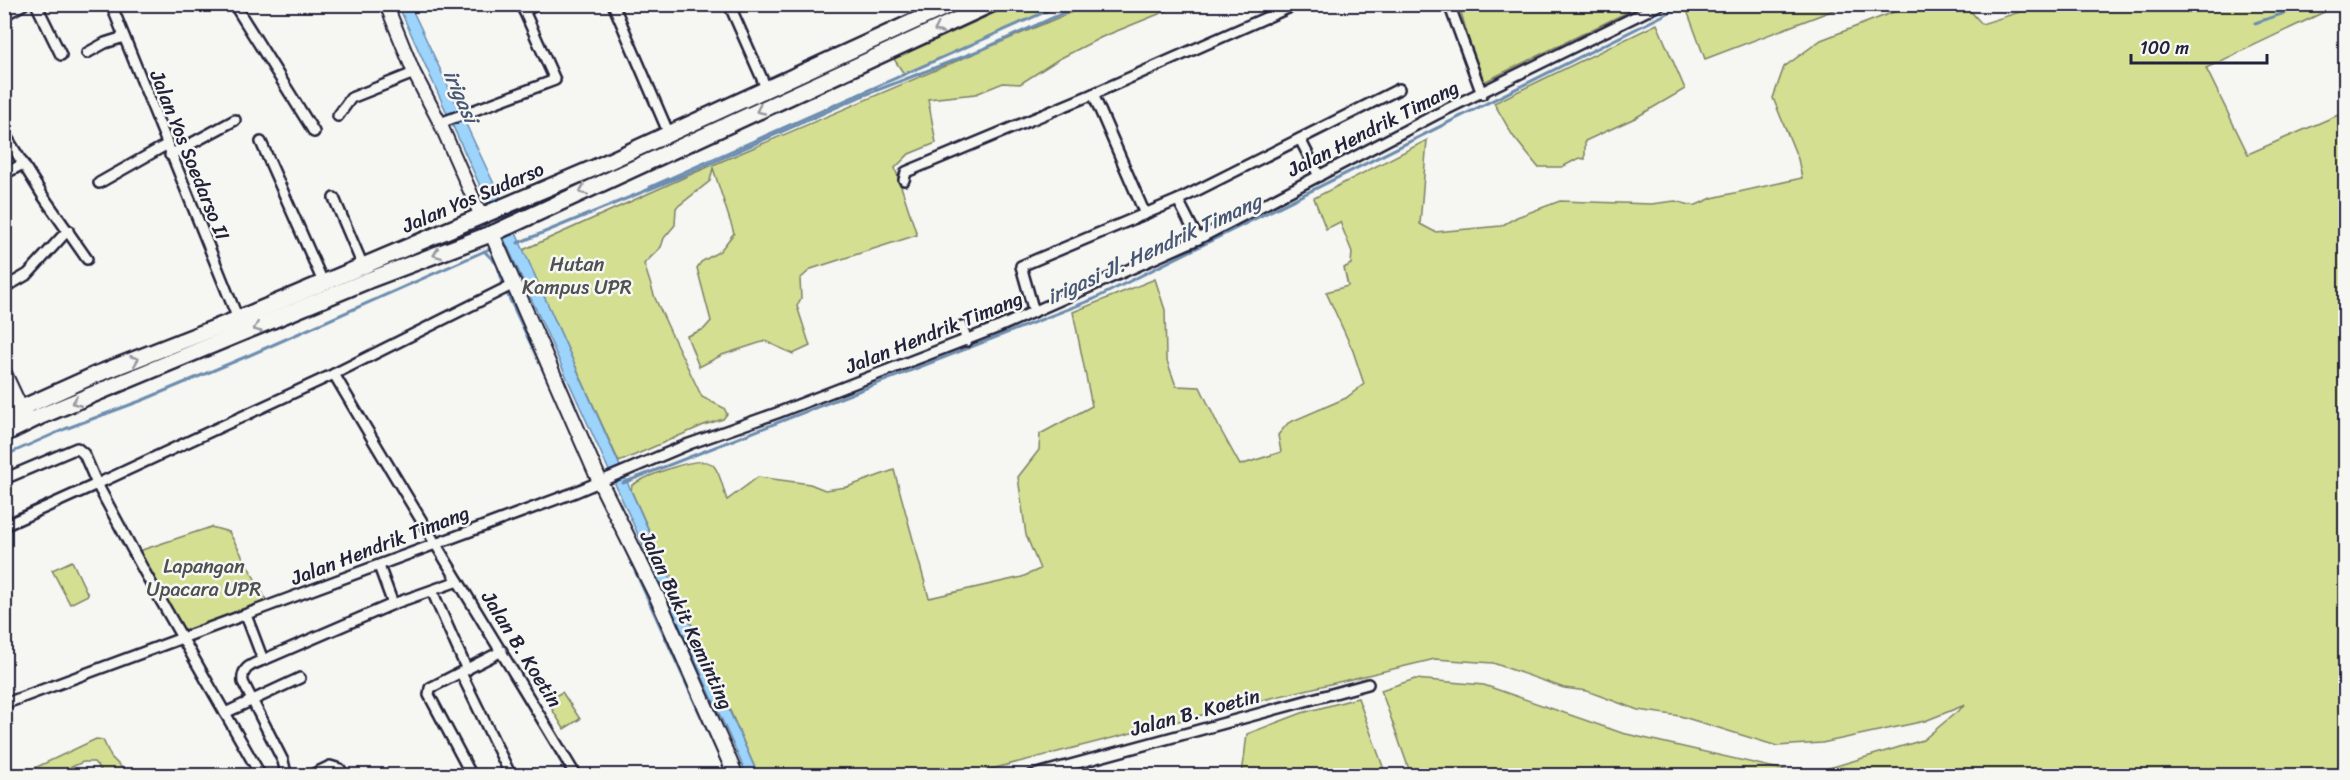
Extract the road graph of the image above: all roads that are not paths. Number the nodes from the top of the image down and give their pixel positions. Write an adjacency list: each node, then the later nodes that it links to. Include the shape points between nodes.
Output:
1 (24, 4): 16 (street)
2 (36, 4): 22 (street)
3 (111, 4): 17 (street, Jalan Yos Soedarso II)
4 (234, 4): 31 (street)
5 (386, 4): 23 (street)
6 (538, 4): 15 (street)
7 (613, 4): 33 (street)
8 (729, 4): 25 (street)
9 (944, 4): 20 (street)
10 (952, 4): 18 (main road, Jalan Yos Sudarso)
11 (991, 4): 21 (main road, Jalan Yos Sudarso, one-way to 21)
12 (1296, 4): 26 (street)
13 (1449, 4): 27 (street)
14 (1661, 4): 27 (street, Jalan Hendrik Timang)
15 (522, 8): 30 (street, via 555,80)
16 (4, 15)
17 (124, 38): 19 (street); 36 (street, Jalan Yos Soedarso II)
18 (876, 40): 20 (main road, Jalan Yos Sudarso); 21 (main road)
19 (87, 53)
20 (845, 55): 25 (main road, Jalan Yos Sudarso)
21 (882, 55): 40 (main road, Jalan Yos Sudarso, one-way to 40)
22 (61, 56)
23 (414, 73): 28 (street, via 351,98); 30 (street)
24 (1398, 88): 34 (street)
25 (767, 90): 33 (main road, Jalan Yos Sudarso)
26 (1093, 94): 43 (street, via 906,172); 48 (street)
27 (1482, 94): 42 (street, Jalan Hendrik Timang)
28 (338, 116)
29 (235, 120): 37 (street)
30 (445, 122): 47 (street)
31 (314, 132)
32 (4, 133): 39 (street)
33 (669, 134): 38 (main road, Jalan Yos Sudarso)
34 (1300, 139): 42 (street); 46 (street)
35 (261, 142): 54 (street)
36 (166, 145): 37 (street, Jalan Yos Soedarso II); 44 (street)
37 (170, 155): 58 (street, Jalan Yos Soedarso II)
38 (621, 156): 40 (main road); 47 (main road, Jalan Yos Sudarso)
39 (23, 164): 41 (street); 49 (street)
40 (628, 171): 50 (main road, Jalan Yos Sudarso, one-way to 50)
41 (4, 174)
42 (1319, 176): 51 (street, Jalan Hendrik Timang)
43 (904, 180)
44 (99, 183)
45 (334, 198): 53 (street)
46 (1178, 200): 48 (street); 51 (street)
47 (484, 214): 53 (main road, Jalan Yos Sudarso)
48 (1145, 214): 57 (street, via 1021,267)
49 (68, 230): 52 (street); 56 (street, via 28,274)
50 (495, 235): 53 (main road, Jalan Yos Sudarso, one-way to 53); 55 (main road, Jalan Bukit Keminting)
51 (1198, 239): 57 (street, Jalan Hendrik Timang)
52 (87, 259)
53 (366, 273): 54 (main road, Jalan Yos Sudarso); 65 (main road, Jalan Yos Sudarso, one-way to 65)
54 (323, 282): 58 (main road, Jalan Yos Sudarso)
55 (514, 284): 62 (street); 67 (main road, Jalan Bukit Keminting)
56 (4, 288)
57 (1034, 312): 60 (street, Jalan Hendrik Timang)
58 (238, 319): 64 (main road, Jalan Yos Sudarso, one-way to 58)
59 (962, 326): 60 (street)
60 (967, 341): 67 (street, Jalan Hendrik Timang)
61 (4, 370): 64 (street)
62 (334, 374): 68 (street); 70 (street, Jalan B. Koetin)
63 (4, 393): 64 (street)
64 (13, 412): 65 (street)
65 (17, 428)
66 (4, 479): 68 (street, via 77,448 84,454)
67 (604, 479): 70 (street, Jalan Hendrik Timang); 92 (main road, Jalan Bukit Keminting)
68 (97, 484): 69 (street); 76 (street)
69 (4, 526)
70 (435, 544): 71 (street, Jalan Hendrik Timang); 72 (street, Jalan B. Koetin)
71 (379, 566): 74 (street); 75 (street, Jalan Hendrik Timang)
72 (458, 581): 73 (street); 77 (street, Jalan B. Koetin)
73 (432, 591): 74 (street); 79 (street)
74 (393, 604): 78 (street)
75 (246, 615): 76 (street, Jalan Hendrik Timang); 78 (street)
76 (183, 638): 83 (street, Jalan Hendrik Timang); 84 (street)
77 (502, 651): 79 (street); 91 (street, Jalan B. Koetin)
78 (263, 660): 82 (street, via 243,673)
79 (464, 671): 89 (street, via 429,688 429,696); 90 (street)
80 (300, 678): 82 (street)
81 (1368, 684): 93 (street, Jalan B. Koetin)
82 (252, 699): 84 (street); 86 (street, via 286,768)
83 (4, 704)
84 (225, 713): 85 (street)
85 (261, 776)
86 (282, 776)
87 (309, 776): 88 (street, via 330,766 340,769)
88 (344, 776)
89 (472, 776)
90 (512, 776)
91 (576, 776)
92 (736, 776)
93 (1030, 776)

